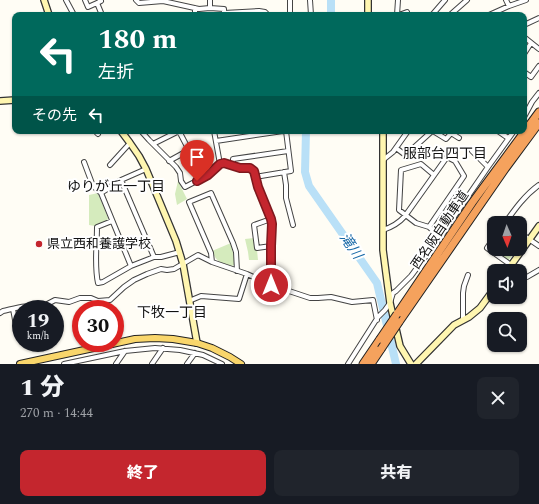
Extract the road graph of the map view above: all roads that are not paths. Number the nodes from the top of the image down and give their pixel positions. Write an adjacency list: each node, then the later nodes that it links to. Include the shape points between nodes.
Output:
1 (44, 0): 21 (street)
2 (66, 0): 22 (street)
3 (85, 0): 16 (street, via 88,7)
4 (136, 0): 15 (street, via 139,3)
5 (185, 0): 17 (street)
6 (210, 0): 20 (street)
7 (290, 0): 28 (street)
8 (310, 0): 29 (street)
9 (368, 0): 30 (street)
10 (398, 0): 31 (street)
11 (445, 0): 32 (street)
12 (467, 0): 33 (street)
13 (506, 0): 18 (street)
14 (526, 0): 18 (street)
15 (163, 1): 17 (street)
16 (99, 2): 23 (street)
17 (184, 5): 19 (street)
18 (509, 6): 34 (street)
19 (196, 8): 20 (street); 24 (street)
20 (210, 8): 25 (street, via 224,9)
21 (48, 12)
22 (72, 12)
23 (101, 12)
24 (195, 12)
25 (224, 12)
26 (247, 12): 27 (street)
27 (265, 12)
28 (290, 12)
29 (311, 12)
30 (368, 12)
31 (398, 12)
32 (435, 12)
33 (453, 12)
34 (496, 12)
35 (539, 18): 36 (street)
36 (527, 24)
37 (527, 40): 38 (street)
38 (531, 43): 39 (street); 40 (street)
39 (539, 48)
40 (527, 49)
41 (539, 66): 42 (street, via 531,77)
42 (527, 74)
43 (539, 93): 46 (street)
44 (12, 100): 45 (street)
45 (0, 101)
46 (527, 111)
47 (539, 112): 49 (highway, 西名阪自動車道, bridge)
48 (539, 123): 137 (highway, 西名阪自動車道, bridge)
49 (527, 128)
50 (123, 134): 69 (street)
51 (144, 134): 70 (street)
52 (173, 134): 70 (street)
53 (181, 134): 72 (street)
54 (215, 134): 68 (street)
55 (263, 134): 68 (street)
56 (286, 134): 73 (street)
57 (383, 134): 75 (street)
58 (406, 134): 71 (street)
59 (429, 134): 71 (street, via 404,154)
60 (439, 134): 61 (street, via 446,138)
61 (450, 134)
62 (454, 134): 66 (street)
63 (502, 134): 67 (street)
64 (511, 134): 67 (street)
65 (523, 134): 136 (highway, 西名阪自動車道, bridge)
66 (459, 138)
67 (508, 138): 81 (street)
68 (216, 141): 78 (street)
69 (130, 143): 79 (street); 82 (street)
70 (153, 144): 76 (street)
71 (396, 148): 75 (street)
72 (189, 150): 76 (street); 86 (street)
73 (288, 151): 80 (street, via 233,159); 83 (street, via 291,171)
74 (472, 151): 81 (street)
75 (383, 160): 97 (street)
76 (169, 161): 86 (street, via 180,173 180,181 185,187)
77 (84, 162): 89 (street, via 93,186)
78 (220, 164): 80 (street); 86 (street)
79 (110, 165)
80 (233, 166): 85 (street, via 250,168)
81 (488, 167): 98 (street)
82 (146, 169): 87 (street); 102 (street)
83 (284, 172): 85 (street); 94 (street, via 286,198)
84 (434, 175): 90 (street); 90 (street, via 421,164 401,170 399,210); 96 (street, via 448,157 455,162 464,176)
85 (256, 177): 92 (street)
86 (203, 178)
87 (121, 180): 89 (street); 104 (street)
88 (539, 184): 91 (street, via 522,200)
89 (101, 193): 93 (street)
90 (405, 216): 96 (street); 97 (street, via 392,227)
91 (511, 216)
92 (271, 219): 100 (street); 100 (street, via 254,225 256,248)
93 (112, 221): 109 (street); 109 (street, via 97,227 98,283)
94 (294, 226)
95 (539, 226): 99 (street)
96 (429, 227): 98 (street)
97 (383, 230): 119 (street)
98 (440, 237): 119 (street, via 411,276 393,293)
99 (529, 240): 101 (street); 108 (street)
100 (271, 246): 115 (street)
101 (539, 246)
102 (180, 252): 104 (street); 106 (street)
103 (498, 256): 107 (street)
104 (154, 257): 109 (street)
105 (212, 262): 106 (street, via 198,255); 111 (street); 111 (street, via 211,253 189,202 211,193 233,243)
106 (183, 264): 117 (street, via 174,269 161,269 140,277 110,300 80,298); 118 (street)
107 (510, 264)
108 (512, 264)
109 (131, 266)
110 (539, 270): 114 (street)
111 (237, 271): 112 (street)
112 (247, 274): 115 (street); 118 (street, via 239,299 201,296)
113 (468, 275): 123 (street, via 463,293)
114 (527, 276)
115 (271, 285): 122 (street, via 310,298 352,302 373,300)
116 (487, 298): 123 (street, via 480,308)
117 (64, 301)
118 (189, 301): 124 (street)
119 (390, 303): 122 (street); 138 (street, via 400,346)
120 (12, 309): 121 (street)
121 (0, 313)
122 (377, 319): 135 (street)
123 (463, 320): 139 (street, via 454,325)
124 (196, 343): 128 (main road, via 173,339 135,339); 134 (main road, via 212,348)
125 (163, 348): 126 (street); 127 (street); 131 (street)
126 (125, 351): 129 (street); 130 (street)
127 (195, 353): 132 (street); 133 (street)
128 (20, 364)
129 (64, 364)
130 (116, 364)
131 (152, 364)
132 (187, 364)
133 (222, 364)
134 (240, 364)
135 (348, 364)
136 (363, 364)
137 (371, 364)
138 (411, 364)
139 (416, 364)

